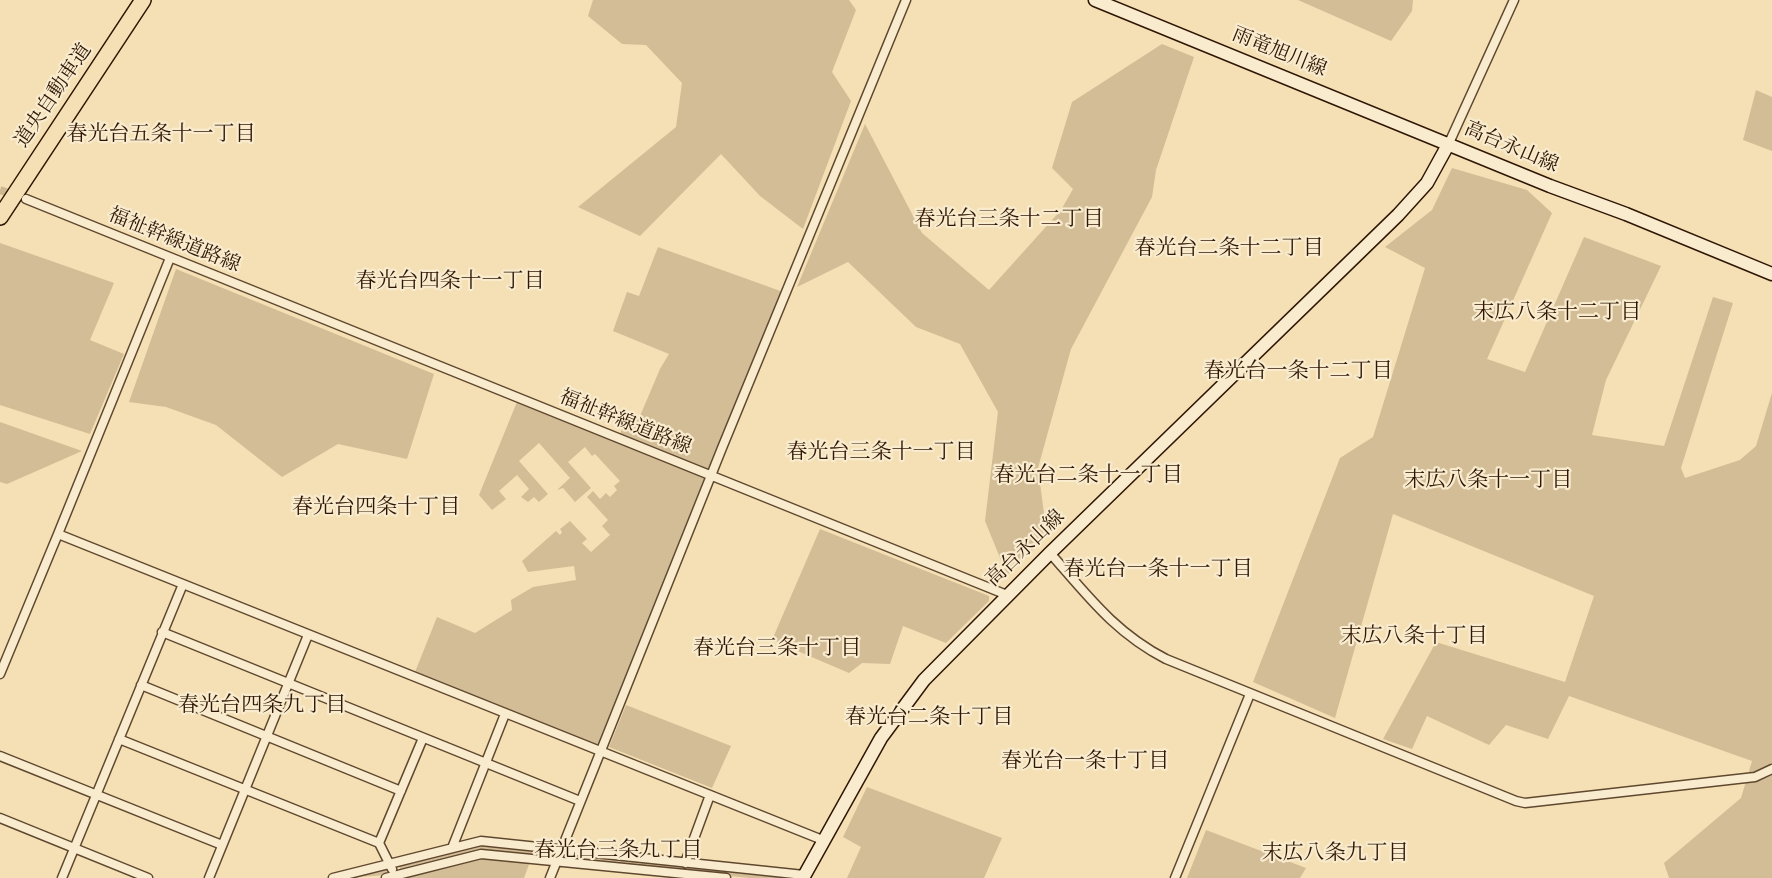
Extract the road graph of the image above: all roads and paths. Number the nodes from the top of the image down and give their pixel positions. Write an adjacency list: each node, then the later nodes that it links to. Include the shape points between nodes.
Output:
1 (143, 0): 7 (highway, 道央自動車道)
2 (906, 0): 10 (street)
3 (1095, 0): 5 (street, 雨竜旭川線)
4 (1514, 0): 5 (street)
5 (1449, 143): 9 (street, 高台永山線); 12 (street, 高台永山線, via 1427,183 1398,215)
6 (26, 199): 8 (street, 福祉幹線道路線)
7 (0, 217)
8 (170, 258): 10 (street, 福祉幹線道路線); 11 (street)
9 (1772, 274)
10 (711, 476): 14 (street, 福祉幹線道路線); 25 (street)
11 (58, 534): 13 (street); 17 (street)
12 (1050, 553): 14 (street, 高台永山線); 20 (street, via 1113,624 1140,646)
13 (183, 584): 15 (street); 16 (street)
14 (1007, 595): 35 (street, 高台永山線, via 901,708)
15 (162, 632): 18 (street); 19 (street)
16 (308, 635): 18 (street); 21 (street)
17 (0, 674)
18 (288, 683): 22 (street); 23 (street)
19 (141, 686): 22 (street); 24 (street)
20 (1250, 694): 28 (street, via 1525,803 1755,777); 52 (street)
21 (504, 714): 25 (street); 27 (street)
22 (266, 737): 29 (street); 30 (street)
23 (423, 738): 27 (street); 30 (street)
24 (119, 739): 29 (street); 31 (street)
25 (601, 753): 32 (street); 33 (street)
26 (0, 756): 31 (street)
27 (485, 764): 33 (street); 39 (street)
28 (1772, 769)
29 (244, 790): 36 (street); 37 (street)
30 (401, 791): 36 (street)
31 (96, 795): 37 (street); 38 (street)
32 (710, 795): 35 (street); 42 (street)
33 (580, 801): 40 (street)
34 (0, 818): 38 (street)
35 (825, 841): 45 (street, 高台永山線)
36 (379, 843): 43 (street)
37 (222, 845): 48 (street)
38 (75, 848): 46 (street); 47 (street)
39 (452, 848): 40 (street, via 481,841); 43 (street)
40 (560, 851): 41 (street); 42 (street)
41 (556, 862): 44 (street, via 481,854); 50 (street); 51 (street)
42 (685, 863): 45 (street)
43 (390, 865): 44 (street); 49 (street)
44 (392, 877)
45 (804, 877)
46 (62, 878)
47 (148, 878)
48 (209, 878)
49 (333, 878)
50 (550, 878)
51 (726, 878)
52 (1175, 878)

